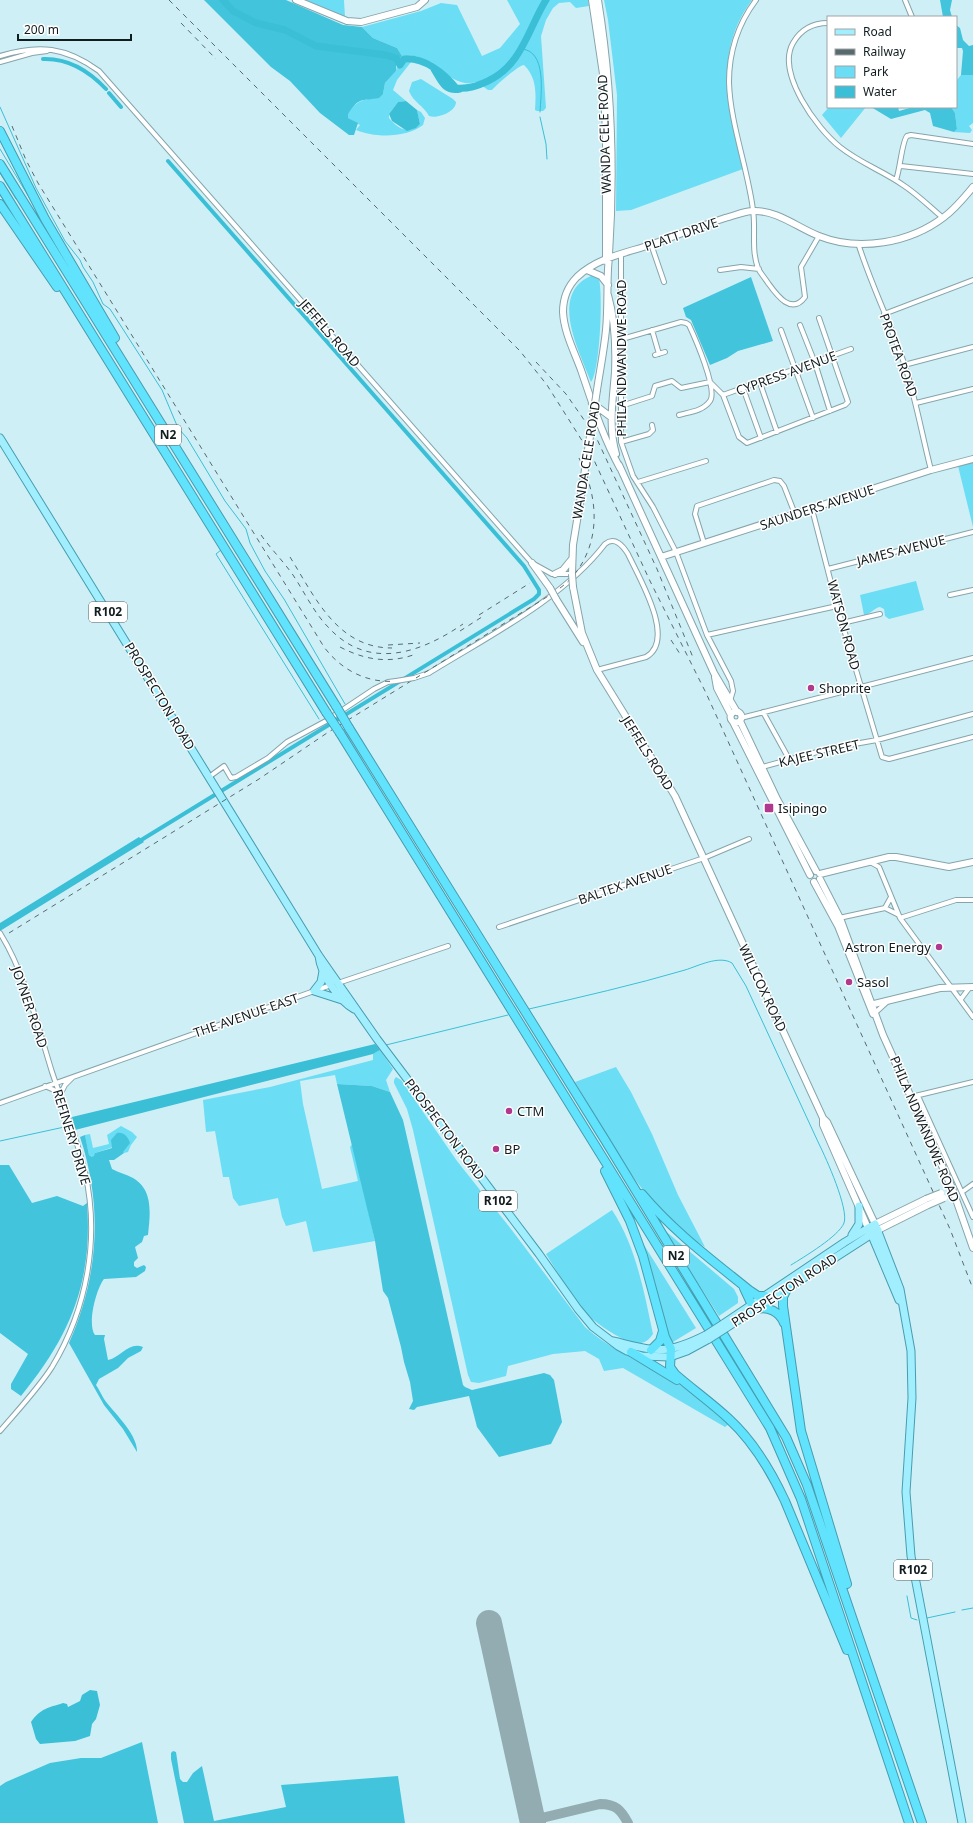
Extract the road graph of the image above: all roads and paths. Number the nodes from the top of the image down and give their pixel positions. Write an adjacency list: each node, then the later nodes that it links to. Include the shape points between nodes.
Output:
1 (296, 0): 7 (street)
2 (425, 0): 7 (street, via 417,7 361,22 347,21)
3 (592, 0): 28 (street, WANDA CELE ROAD, via 603,81)
4 (598, 0): 28 (street, WANDA CELE ROAD, via 607,59 611,112)
5 (756, 0): 22 (street, via 736,36 729,82)
6 (905, 0): 8 (street)
7 (308, 3)
8 (912, 16)
9 (827, 23): 18 (street, via 814,24 807,28 791,46 788,66 795,86 814,118 833,141 864,163)
10 (50, 50): 11 (street, via 31,48); 12 (street); 80 (street, JEFFELS ROAD, via 81,59 99,71)
11 (0, 56)
12 (0, 62)
13 (0, 131): 64 (highway, via 45,219 167,426)
14 (973, 144): 16 (street, via 907,136 903,141)
15 (0, 164): 64 (highway, N2)
16 (901, 166): 17 (street); 18 (street)
17 (973, 173)
18 (896, 180): 23 (street)
19 (0, 186): 46 (highway, N2)
20 (973, 188): 23 (street, PLATT DRIVE)
21 (0, 204): 46 (highway)
22 (754, 211): 24 (street, PLATT DRIVE, via 778,216); 26 (street, PLATT DRIVE, via 697,227); 29 (street)
23 (943, 218): 25 (street, PLATT DRIVE, via 923,230 898,239)
24 (819, 236): 25 (street, PLATT DRIVE); 29 (street, via 801,267 805,293 802,300 786,303 780,299)
25 (858, 243): 36 (street, PROTEA ROAD)
26 (651, 244): 27 (street, PLATT DRIVE); 33 (street)
27 (621, 254): 28 (street, PLATT DRIVE); 41 (street, PHILA NDWANDWE ROAD)
28 (608, 258): 30 (street, PLATT DRIVE); 34 (street, WANDA CELE ROAD)
29 (759, 269): 31 (street, via 741,267)
30 (587, 270): 34 (street, via 601,276); 55 (street, PLATT DRIVE, via 570,287 564,300 563,312 566,330)
31 (720, 270)
32 (973, 280): 36 (street)
33 (664, 282)
34 (608, 285): 35 (street, WANDA CELE ROAD)
35 (608, 296): 60 (street, PHILA NDWANDWE ROAD, via 613,314 615,346); 79 (street, WANDA CELE ROAD, bridge, via 606,330)
36 (884, 314): 48 (street, PROTEA ROAD)
37 (819, 318): 45 (street)
38 (800, 325): 47 (street)
39 (652, 330): 41 (street); 44 (street, via 657,354); 50 (street, via 686,322)
40 (781, 330): 49 (street)
41 (622, 339): 57 (street, PHILA NDWANDWE ROAD)
42 (973, 347): 48 (street)
43 (851, 349): 45 (street, CYPRESS AVENUE)
44 (665, 352)
45 (831, 357): 47 (street, CYPRESS AVENUE); 58 (street, via 848,402)
46 (107, 358): 147 (highway, N2, bridge)
47 (815, 363): 49 (street, CYPRESS AVENUE); 58 (street)
48 (904, 365): 56 (street, PROTEA ROAD)
49 (796, 370): 51 (street, CYPRESS AVENUE); 61 (street)
50 (710, 382): 54 (street, CYPRESS AVENUE); 57 (street, via 681,388 674,382 668,382 655,386 653,394 648,398); 59 (street, via 713,394 710,402)
51 (760, 383): 52 (street, CYPRESS AVENUE); 63 (street)
52 (743, 388): 54 (street, CYPRESS AVENUE); 66 (street)
53 (973, 389): 56 (street)
54 (723, 395): 66 (street, via 739,437 747,443)
55 (592, 403): 60 (street, PHILA NDWANDWE ROAD); 70 (street, PLATT DRIVE)
56 (916, 403): 71 (street, PROTEA ROAD)
57 (621, 406): 67 (street, PHILA NDWANDWE ROAD)
58 (830, 411): 61 (street)
59 (680, 415)
60 (611, 417): 70 (street, PHILA NDWANDWE ROAD)
61 (813, 418): 63 (street)
62 (652, 425): 67 (street, via 653,430 649,434)
63 (777, 432): 66 (street)
64 (170, 437): 148 (highway, N2, bridge)
65 (0, 438): 108 (main road, PROSPECTON ROAD / R102)
66 (761, 438)
67 (621, 442): 72 (street, PHILA NDWANDWE ROAD, via 633,476)
68 (973, 459): 71 (street, SAUNDERS AVENUE)
69 (706, 461): 72 (street)
70 (620, 468): 78 (street, PHILA NDWANDWE ROAD)
71 (931, 470): 73 (street, SAUNDERS AVENUE)
72 (638, 482): 77 (street, PHILA NDWANDWE ROAD)
73 (812, 509): 74 (street, SAUNDERS AVENUE); 81 (street, WATSON ROAD)
74 (795, 514): 76 (street, SAUNDERS AVENUE); 76 (street, via 784,486 780,481 774,480 697,506 695,514)
75 (973, 532): 81 (street, JAMES AVENUE)
76 (704, 543): 77 (street, SAUNDERS AVENUE)
77 (676, 552): 78 (street, SAUNDERS AVENUE); 89 (street, PHILA NDWANDWE ROAD)
78 (661, 557): 93 (street, PHILA NDWANDWE ROAD)
79 (572, 559): 82 (street, WANDA CELE ROAD); 83 (street, via 563,570)
80 (532, 563): 83 (street, JEFFELS ROAD); 90 (street, bridge)
81 (828, 569): 86 (street, WATSON ROAD)
82 (572, 571): 83 (street, JEFFELS ROAD); 90 (street, WANDA CELE ROAD, bridge, via 576,608)
83 (555, 574)
84 (973, 590): 85 (street)
85 (950, 595)
86 (837, 606): 88 (street, WATSON ROAD); 89 (street)
87 (880, 614): 88 (street)
88 (842, 623): 94 (street, WATSON ROAD)
89 (707, 635): 96 (street, PHILA NDWANDWE ROAD)
90 (588, 650): 92 (street, JEFFELS ROAD)
91 (973, 658): 94 (street)
92 (597, 670): 108 (street, bridge, via 650,655 658,636 657,619 628,554 619,543 612,541 605,544 589,563 548,598 429,673 388,682 374,689 326,721 287,742 268,758 236,777 231,778 224,766); 111 (street, JEFFELS ROAD, via 675,796)
93 (714, 673): 95 (street, PHILA NDWANDWE ROAD); 101 (street, PHILA NDWANDWE ROAD, via 717,688)
94 (861, 687): 99 (street); 105 (street, WATSON ROAD)
95 (726, 693): 96 (street); 97 (street, PHILA NDWANDWE ROAD)
96 (733, 693): 97 (street)
97 (730, 701): 98 (street, PHILA NDWANDWE ROAD)
98 (737, 712): 101 (street); 102 (street, PHILA NDWANDWE ROAD, via 740,713)
99 (763, 712): 102 (street); 106 (street)
100 (973, 714): 105 (street, KAJEE STREET)
101 (731, 715): 103 (street, PHILA NDWANDWE ROAD)
102 (741, 720): 103 (street); 107 (street, PHILA NDWANDWE ROAD)
103 (733, 722): 115 (street, via 810,875)
104 (973, 737): 105 (street, WATSON ROAD, via 886,760 882,758)
105 (877, 740): 106 (street, KAJEE STREET)
106 (789, 759): 107 (street, KAJEE STREET)
107 (762, 767): 115 (street, PHILA NDWANDWE ROAD)
108 (209, 777): 124 (main road, PROSPECTON ROAD / R102)
109 (749, 839): 111 (street, BALTEX AVENUE)
110 (889, 857): 112 (street); 113 (street, via 948,866); 114 (street)
111 (704, 858): 121 (street, BALTEX AVENUE); 146 (street, WILLCOX ROAD)
112 (869, 862): 114 (street); 115 (street)
113 (973, 862)
114 (879, 867): 116 (street)
115 (818, 877): 120 (street, PHILA NDWANDWE ROAD)
116 (891, 897): 118 (street); 119 (street)
117 (973, 900): 119 (street, via 956,900)
118 (884, 908): 119 (street); 120 (street)
119 (899, 916): 127 (street)
120 (837, 919): 133 (street, PHILA NDWANDWE ROAD)
121 (499, 927)
122 (1, 934): 139 (street, JOYNER ROAD, via 18,967)
123 (448, 946): 126 (street, THE AVENUE EAST)
124 (319, 956): 125 (main road, R102); 126 (main road, R102)
125 (323, 971): 126 (main road, R102); 129 (main road)
126 (335, 984): 129 (street, THE AVENUE EAST); 131 (main road, R102); 134 (main road, R102)
127 (951, 987): 128 (street); 130 (street); 132 (street)
128 (972, 987): 130 (street)
129 (314, 991): 131 (main road); 138 (street, THE AVENUE EAST)
130 (961, 999): 136 (street)
131 (344, 1000): 134 (main road, R102)
132 (890, 1000): 133 (street); 135 (street)
133 (871, 1005): 135 (street, PHILA NDWANDWE ROAD); 137 (street, PHILA NDWANDWE ROAD)
134 (356, 1009): 165 (main road, PROSPECTON ROAD / R102, via 578,1309 594,1327)
135 (875, 1013): 137 (street, PHILA NDWANDWE ROAD)
136 (973, 1017)
137 (883, 1034): 144 (street, PHILA NDWANDWE ROAD)
138 (73, 1076): 139 (street, THE AVENUE EAST); 142 (street, via 64,1085)
139 (56, 1082): 141 (street, THE AVENUE EAST); 142 (street, REFINERY DRIVE)
140 (973, 1082): 143 (street)
141 (45, 1086): 142 (street); 145 (street, THE AVENUE EAST)
142 (60, 1095): 170 (street, REFINERY DRIVE, via 85,1172 91,1208 91,1244 86,1282 73,1324 51,1368)
143 (918, 1096): 144 (street); 151 (street, PHILA NDWANDWE ROAD)
144 (911, 1097): 150 (street, PHILA NDWANDWE ROAD)
145 (0, 1103)
146 (823, 1118): 152 (street, WILLCOX ROAD, via 823,1125); 154 (street, WILLCOX ROAD)
147 (592, 1141): 164 (highway, via 592,1147 630,1221 643,1256); 172 (highway, N2, via 778,1443 802,1499)
148 (626, 1176): 158 (highway, via 670,1225); 171 (highway, N2, via 786,1437 807,1485)
149 (973, 1184): 151 (street)
150 (953, 1191): 154 (street, PROSPECTON ROAD, bridge); 157 (street, PHILA NDWANDWE ROAD)
151 (962, 1192): 153 (street, PHILA NDWANDWE ROAD)
152 (859, 1206): 155 (street, WILLCOX ROAD); 156 (main road, via 858,1228)
153 (973, 1217)
154 (877, 1227): 155 (main road, PROSPECTON ROAD / R102); 162 (main road, R102, via 900,1289)
155 (870, 1231): 156 (main road, PROSPECTON ROAD / R102); 159 (main road, PROSPECTON ROAD / R102); 162 (main road, R102)
156 (845, 1242): 160 (main road, PROSPECTON ROAD / R102)
157 (973, 1248)
158 (741, 1284): 160 (highway, via 756,1295); 161 (highway)
159 (788, 1287): 161 (main road, PROSPECTON ROAD / R102); 163 (highway, via 784,1297)
160 (765, 1296): 161 (main road, PROSPECTON ROAD / R102)
161 (755, 1307): 163 (highway, via 774,1311); 168 (main road, PROSPECTON ROAD / R102, bridge, via 707,1337)
162 (905, 1313): 175 (main road, R102, via 912,1375 906,1492 911,1556)
163 (786, 1327): 171 (highway, via 801,1431)
164 (663, 1331): 166 (highway, via 660,1341); 168 (highway)
165 (611, 1340): 166 (main road, PROSPECTON ROAD / R102); 167 (main road, PROSPECTON ROAD / R102, via 622,1349)
166 (651, 1350): 168 (main road, PROSPECTON ROAD / R102)
167 (631, 1352): 168 (main road, PROSPECTON ROAD / R102, via 651,1357); 169 (highway)
168 (671, 1353): 169 (highway, via 672,1370)
169 (690, 1387): 172 (highway, via 715,1406 748,1439 776,1480 851,1660)
170 (0, 1430)
171 (873, 1675): 174 (highway, N2)
172 (864, 1684): 173 (highway, N2)
173 (909, 1823)
174 (922, 1823)
175 (962, 1823)

